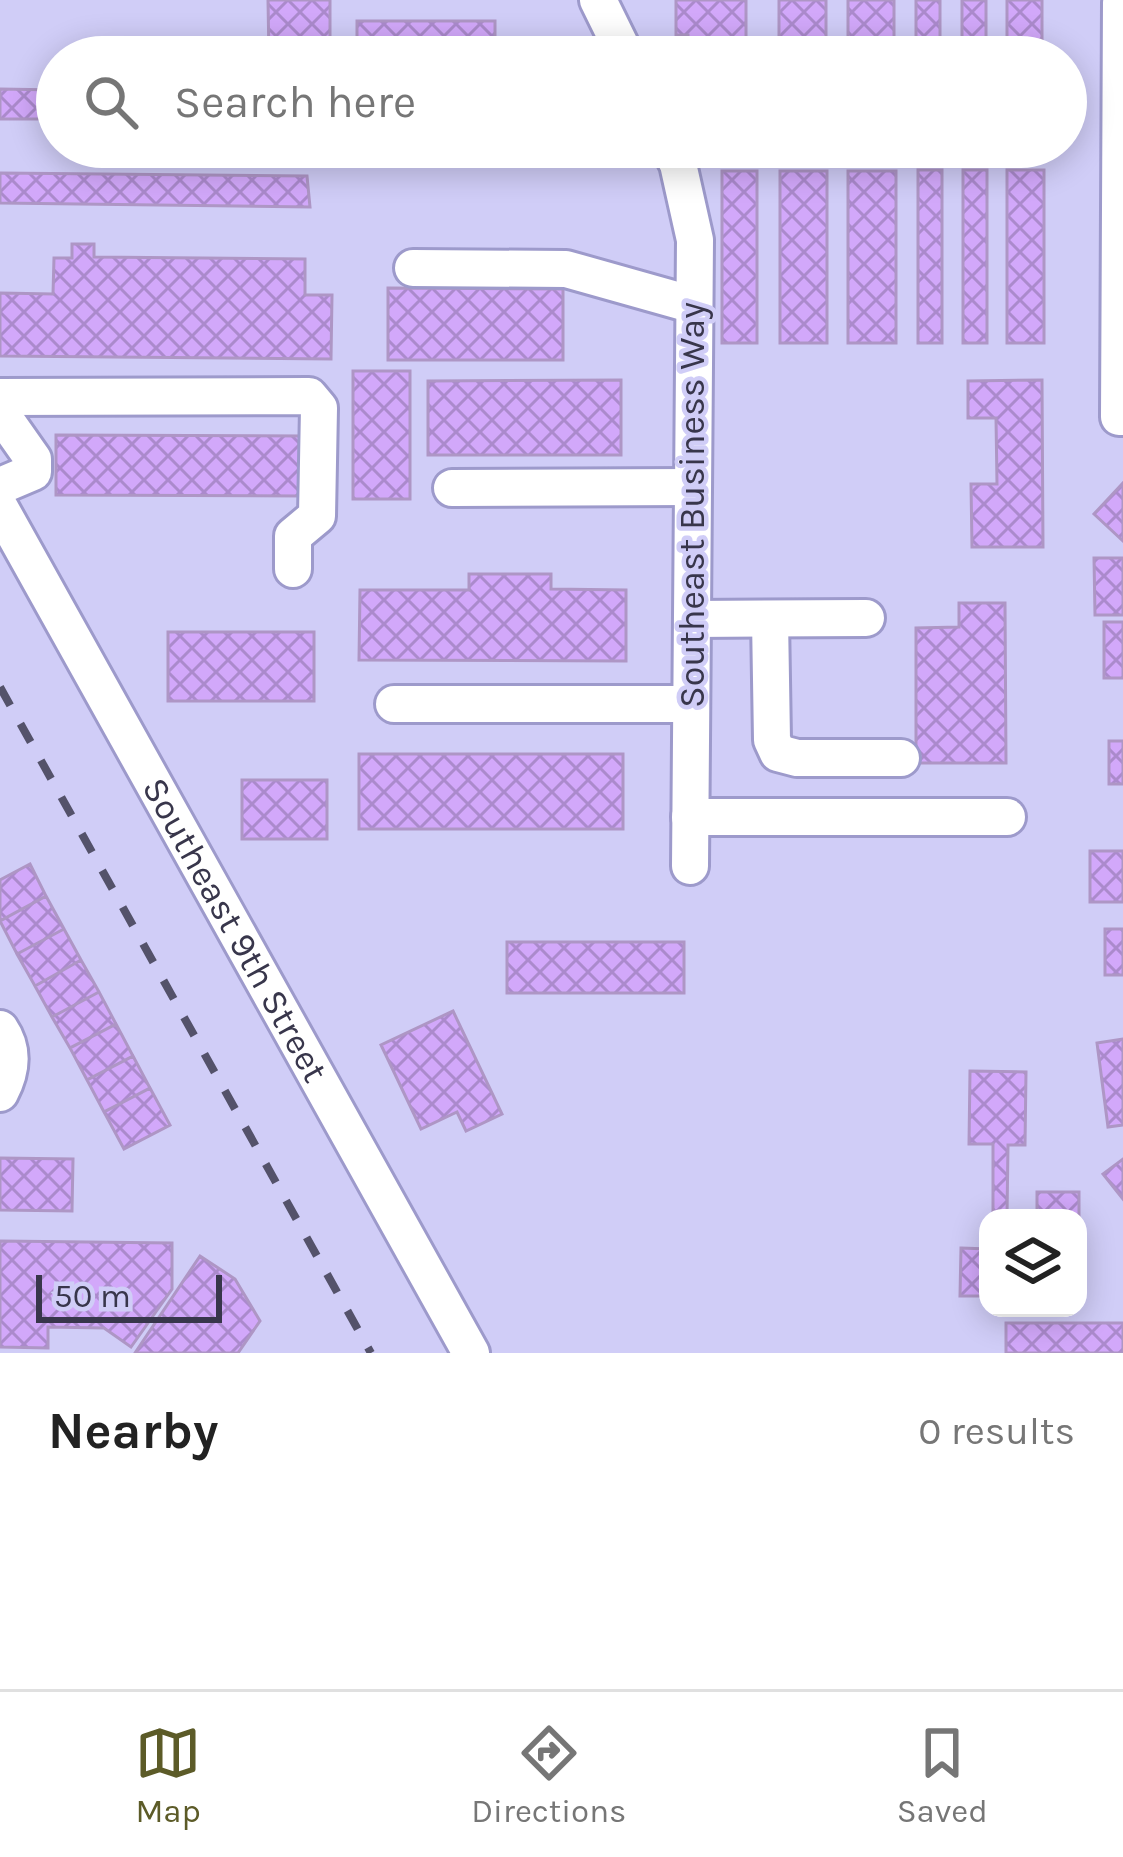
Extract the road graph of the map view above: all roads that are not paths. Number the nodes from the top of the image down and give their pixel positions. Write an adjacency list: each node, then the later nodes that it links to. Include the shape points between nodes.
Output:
1 (598, 0): 3 (street)
2 (1122, 17): 4 (street)
3 (616, 36)
4 (1122, 106): 5 (street)
5 (1122, 159): 7 (street)
6 (678, 168): 10 (street, Southeast Business Way, via 694,240)
7 (1121, 213): 9 (street)
8 (413, 268): 10 (street, via 566,268)
9 (1121, 268): 13 (street)
10 (694, 305): 15 (street, Southeast Business Way)
11 (0, 397): 18 (street, via 309,396 319,408 317,516 293,536)
12 (0, 412): 14 (street, via 33,459 33,472)
13 (1123, 417)
14 (0, 486)
15 (692, 487): 16 (street); 20 (street, Southeast Business Way)
16 (452, 488)
17 (0, 508): 30 (street, Southeast 9th Street)
18 (293, 569)
19 (866, 618): 21 (street)
20 (692, 619): 21 (street); 23 (street, Southeast Business Way)
21 (770, 619): 24 (street, via 778,753)
22 (394, 704): 23 (street)
23 (691, 704): 25 (street, Southeast Business Way)
24 (902, 758)
25 (690, 817): 26 (street); 27 (street, Southeast Business Way)
26 (1006, 817)
27 (690, 866)
28 (0, 1029): 29 (street, via 12,1067)
29 (0, 1093)
30 (471, 1353)

